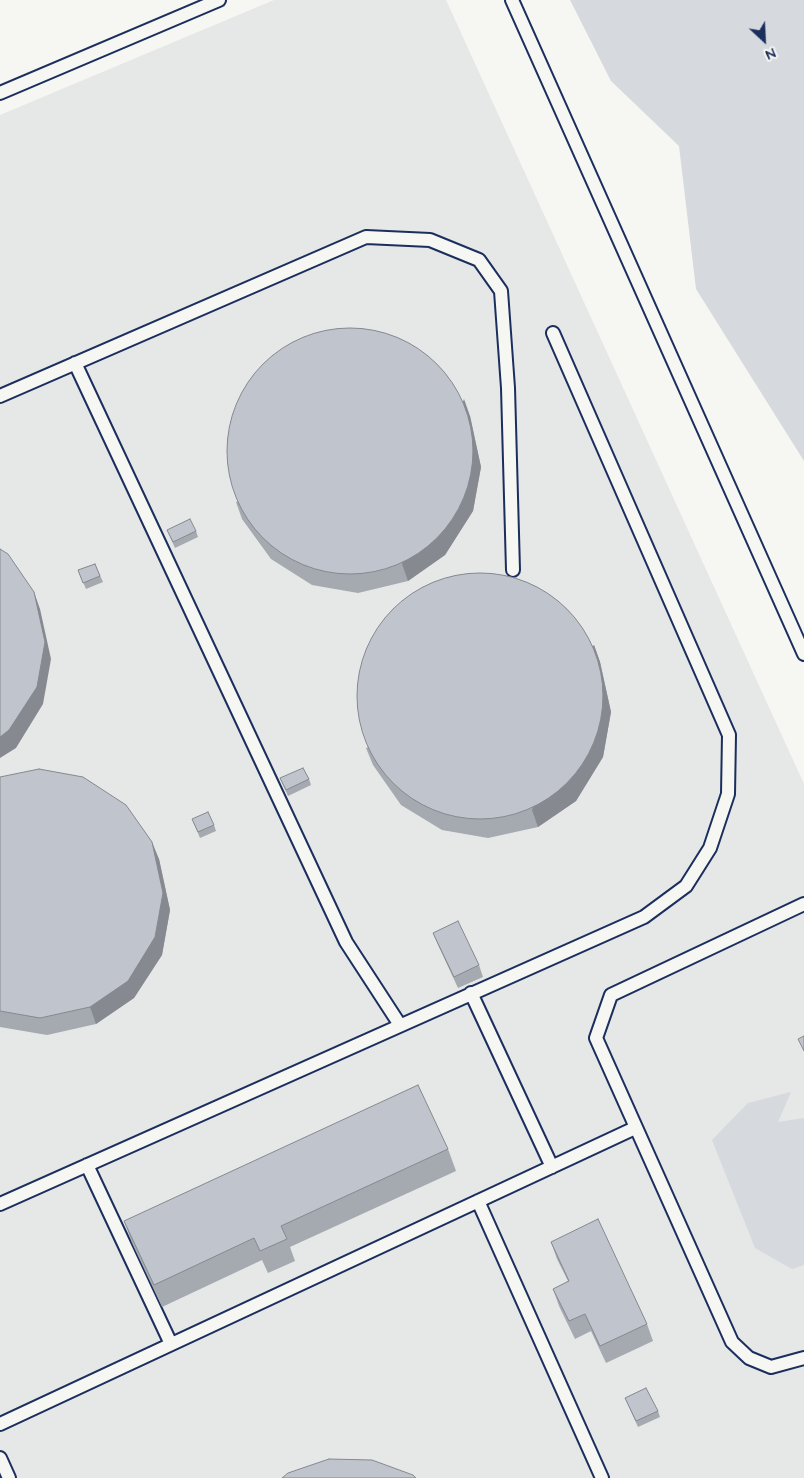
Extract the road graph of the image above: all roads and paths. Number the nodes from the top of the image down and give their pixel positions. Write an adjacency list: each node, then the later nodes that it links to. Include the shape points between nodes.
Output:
1 (219, 0): 3 (lane)
2 (512, 0): 8 (lane)
3 (0, 93)
4 (553, 333): 10 (lane, via 729,735 728,794 710,848 686,886 644,917)
5 (75, 363): 6 (lane); 7 (lane, via 366,237 430,240 480,260 501,291 508,388); 11 (lane, via 346,942)
6 (0, 396)
7 (513, 570)
8 (804, 654)
9 (804, 904): 12 (lane, via 611,995 596,1038)
10 (471, 994): 11 (lane); 14 (lane)
11 (400, 1025): 13 (lane)
12 (635, 1128): 14 (lane); 18 (lane, via 732,1342 749,1358 771,1367)
13 (87, 1165): 16 (lane); 17 (lane)
14 (552, 1167): 15 (lane)
15 (478, 1201): 17 (lane); 22 (lane)
16 (0, 1204)
17 (170, 1344): 19 (lane)
18 (804, 1358)
19 (0, 1424)
20 (0, 1458): 21 (lane)
21 (9, 1478)
22 (602, 1478)

